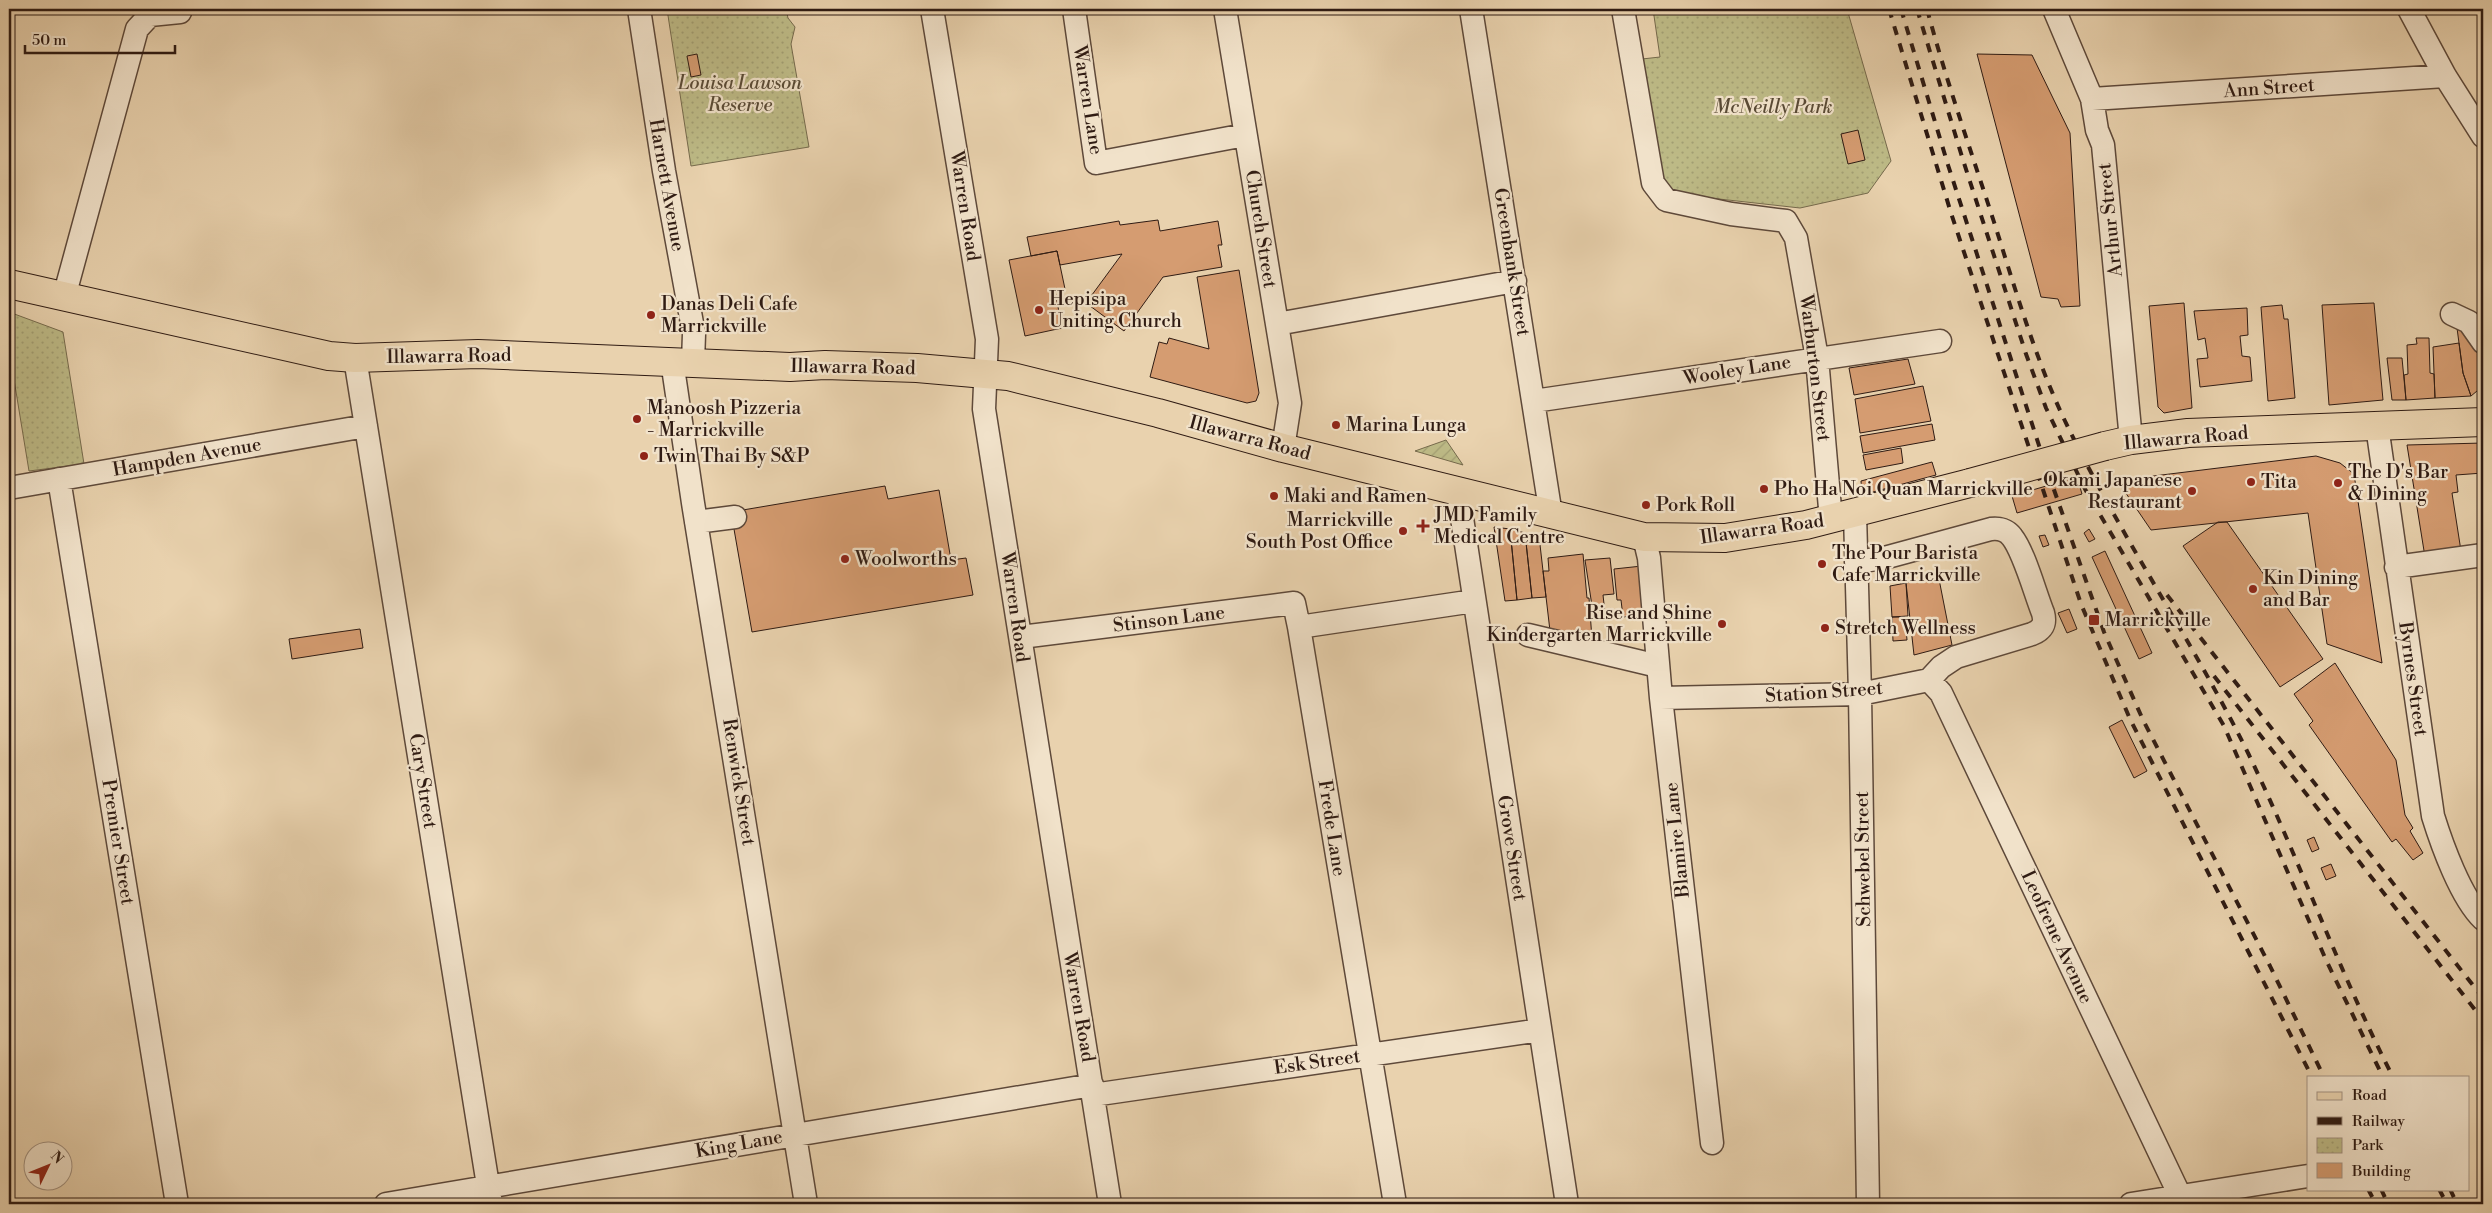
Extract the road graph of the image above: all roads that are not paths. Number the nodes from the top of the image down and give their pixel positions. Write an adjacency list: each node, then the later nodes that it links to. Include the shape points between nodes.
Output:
1 (639, 9): 23 (street, Harnett Avenue, via 694,334)
2 (932, 9): 24 (street, Warren Road, via 987,339)
3 (1074, 9): 12 (street, Warren Lane, via 1096,163)
4 (1225, 9): 12 (street, Church Street)
5 (1471, 9): 14 (street, Greenbank Street)
6 (1623, 9): 22 (street, Warburton Street, via 1653,182 1666,200 1731,214 1786,220 1796,238)
7 (2054, 9): 11 (street, Arthur Street)
8 (2409, 9): 10 (street)
9 (180, 12): 16 (street, via 150,15 137,29)
10 (2445, 76): 11 (street, Ann Street); 13 (street)
11 (2092, 99): 29 (street, Arthur Street, via 2102,145)
12 (1245, 135): 18 (street, Church Street)
13 (2483, 136)
14 (1515, 281): 18 (street); 25 (street, Greenbank Street)
15 (9, 284): 16 (main road, Illawarra Road)
16 (64, 297): 21 (main road, Illawarra Road, via 301,351)
17 (2452, 314): 20 (street, via 2469,322)
18 (1277, 324): 30 (street, Church Street, via 1290,403)
19 (1940, 341): 22 (street, Wooley Lane)
20 (2483, 342)
21 (356, 358): 23 (main road, Illawarra Road, via 478,354); 27 (street, Cary Street)
22 (1816, 358): 25 (street, Wooley Lane); 36 (street, Warburton Street)
23 (683, 361): 24 (main road, Illawarra Road); 37 (street, Renwick Street)
24 (985, 373): 30 (main road, Illawarra Road, via 1158,413); 45 (street, Warren Road, via 984,408)
25 (1534, 401): 34 (street, Greenbank Street)
26 (2483, 422): 28 (main road, Illawarra Road)
27 (366, 426): 31 (street, Hampden Avenue); 57 (street, Cary Street)
28 (2378, 426): 29 (main road, Illawarra Road, via 2188,433); 41 (street, Byrnes Street)
29 (2118, 443): 36 (main road, Illawarra Road, bridge)
30 (1283, 448): 33 (main road, Illawarra Road)
31 (59, 479): 32 (street, Hampden Avenue); 59 (street, Premier Street)
32 (9, 488)
33 (1458, 492): 34 (main road, Illawarra Road); 42 (street, Grove Street)
34 (1552, 515): 38 (main road, Illawarra Road)
35 (735, 517): 37 (street)
36 (1843, 517): 38 (main road, Illawarra Road, via 1725,538); 40 (street, Schwebel Street)
37 (696, 522): 54 (street, Renwick Street)
38 (1644, 537): 46 (street, Blamire Lane, via 1649,558)
39 (2483, 555): 41 (street)
40 (1856, 562): 47 (street, via 1884,558 1991,529 2002,530 2012,537 2043,613 2042,628 1956,657); 48 (street, Schwebel Street)
41 (2396, 567): 50 (street, Byrnes Street, via 2433,816 2440,840 2470,903)
42 (1474, 601): 43 (street); 51 (street, Grove Street)
43 (1299, 627): 45 (street, Stinson Lane, via 1294,603); 52 (street, Frede Lane)
44 (1528, 635): 46 (street)
45 (1020, 637): 53 (street, Warren Road)
46 (1658, 666): 49 (street, Blamire Lane)
47 (1929, 680): 48 (street, Station Street); 58 (street, Leofrene Avenue, via 1941,693)
48 (1860, 694): 49 (street, Station Street); 65 (street, Schwebel Street)
49 (1661, 698): 55 (street, Blamire Lane)
50 (2483, 919)
51 (1540, 1030): 52 (street, Esk Street); 64 (street, Grove Street)
52 (1369, 1055): 53 (street, Esk Street); 63 (street, Frede Lane)
53 (1093, 1090): 54 (street, King Lane); 62 (street, Warren Road)
54 (796, 1134): 57 (street, King Lane); 61 (street, Renwick Street)
55 (1712, 1143)
56 (2307, 1176): 58 (street)
57 (490, 1195): 60 (street, King Lane)
58 (2181, 1198): 66 (street)
59 (177, 1204)
60 (386, 1204)
61 (806, 1204)
62 (1110, 1204)
63 (1395, 1204)
64 (1567, 1204)
65 (1868, 1204)
66 (2130, 1204)

